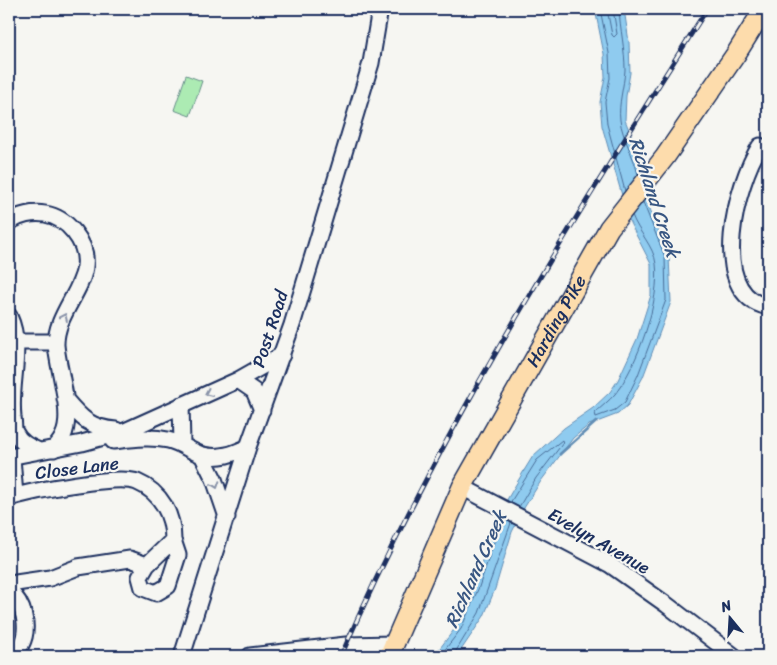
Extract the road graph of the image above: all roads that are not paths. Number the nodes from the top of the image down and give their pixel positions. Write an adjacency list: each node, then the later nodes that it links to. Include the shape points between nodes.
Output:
1 (380, 9): 9 (street, Post Road, via 371,63)
2 (764, 9): 22 (main road, Harding Pike, via 665,158 609,228)
3 (760, 146): 5 (street, via 747,169 735,209 732,229 734,272 742,294)
4 (9, 222): 8 (street, one-way to 4, via 84,271 83,249 70,227 56,217 34,213)
5 (768, 307)
6 (9, 316): 7 (street)
7 (16, 342): 8 (street); 15 (street)
8 (56, 342): 11 (street)
9 (282, 355): 10 (street); 13 (street, Post Road)
10 (238, 380): 12 (street, one-way to 12); 13 (street, via 254,391)
11 (65, 399): 14 (street, via 81,418 100,429); 19 (street, via 64,435)
12 (181, 405): 14 (street); 17 (street)
13 (262, 410): 18 (street, Post Road)
14 (124, 431): 16 (street)
15 (12, 436): 19 (street, via 24,444)
16 (82, 443): 17 (street, via 151,438); 19 (street)
17 (182, 443): 20 (street)
18 (248, 447): 20 (street, via 228,456); 24 (street, Post Road)
19 (47, 450): 21 (street)
20 (202, 455): 24 (street, one-way to 24)
21 (10, 457): 23 (street)
22 (462, 487): 30 (main road, Harding Pike); 33 (street, Evelyn Avenue, via 609,564)
23 (12, 497): 25 (street, Close Lane, via 43,489 135,481 148,488 163,504 173,526)
24 (227, 517): 31 (street, Post Road)
25 (173, 540): 26 (street); 26 (street, Close Lane, via 178,555 168,586 156,593 143,588 140,578)
26 (147, 565): 27 (street, via 130,560 87,566)
27 (9, 587)
28 (9, 591): 29 (street, via 22,606 26,636 21,645)
29 (9, 649)
30 (391, 650): 32 (street, via 346,645)
31 (182, 656)
32 (250, 656)
33 (734, 656)

